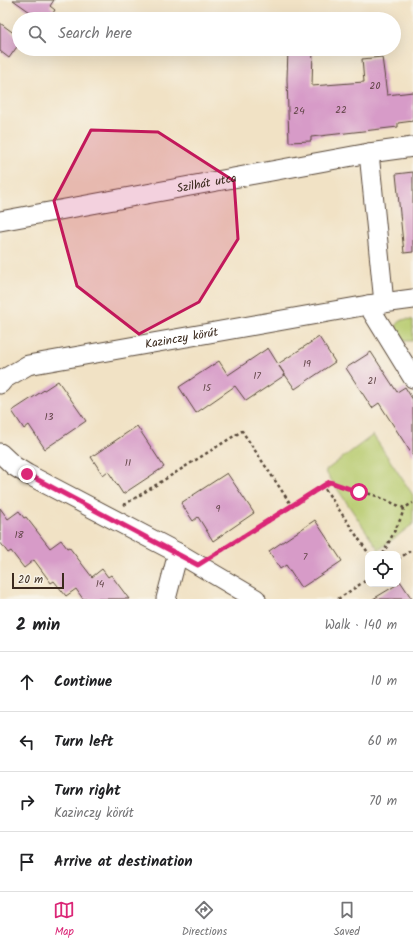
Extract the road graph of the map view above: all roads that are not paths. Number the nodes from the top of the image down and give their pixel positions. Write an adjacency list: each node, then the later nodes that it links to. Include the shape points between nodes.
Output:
1 (413, 147): 2 (street, Szilhát utca)
2 (369, 153): 3 (street, Szilhát utca); 5 (street)
3 (0, 221)
4 (413, 299): 5 (street, Kazinczy körút)
5 (376, 304): 6 (street, Kazinczy körút); 7 (street)
6 (8, 370): 8 (street, Kazinczy körút)
7 (413, 378)
8 (0, 384)
9 (0, 453): 10 (street, via 20,470)
10 (178, 553): 11 (street); 12 (street)
11 (166, 599)
12 (256, 599)

